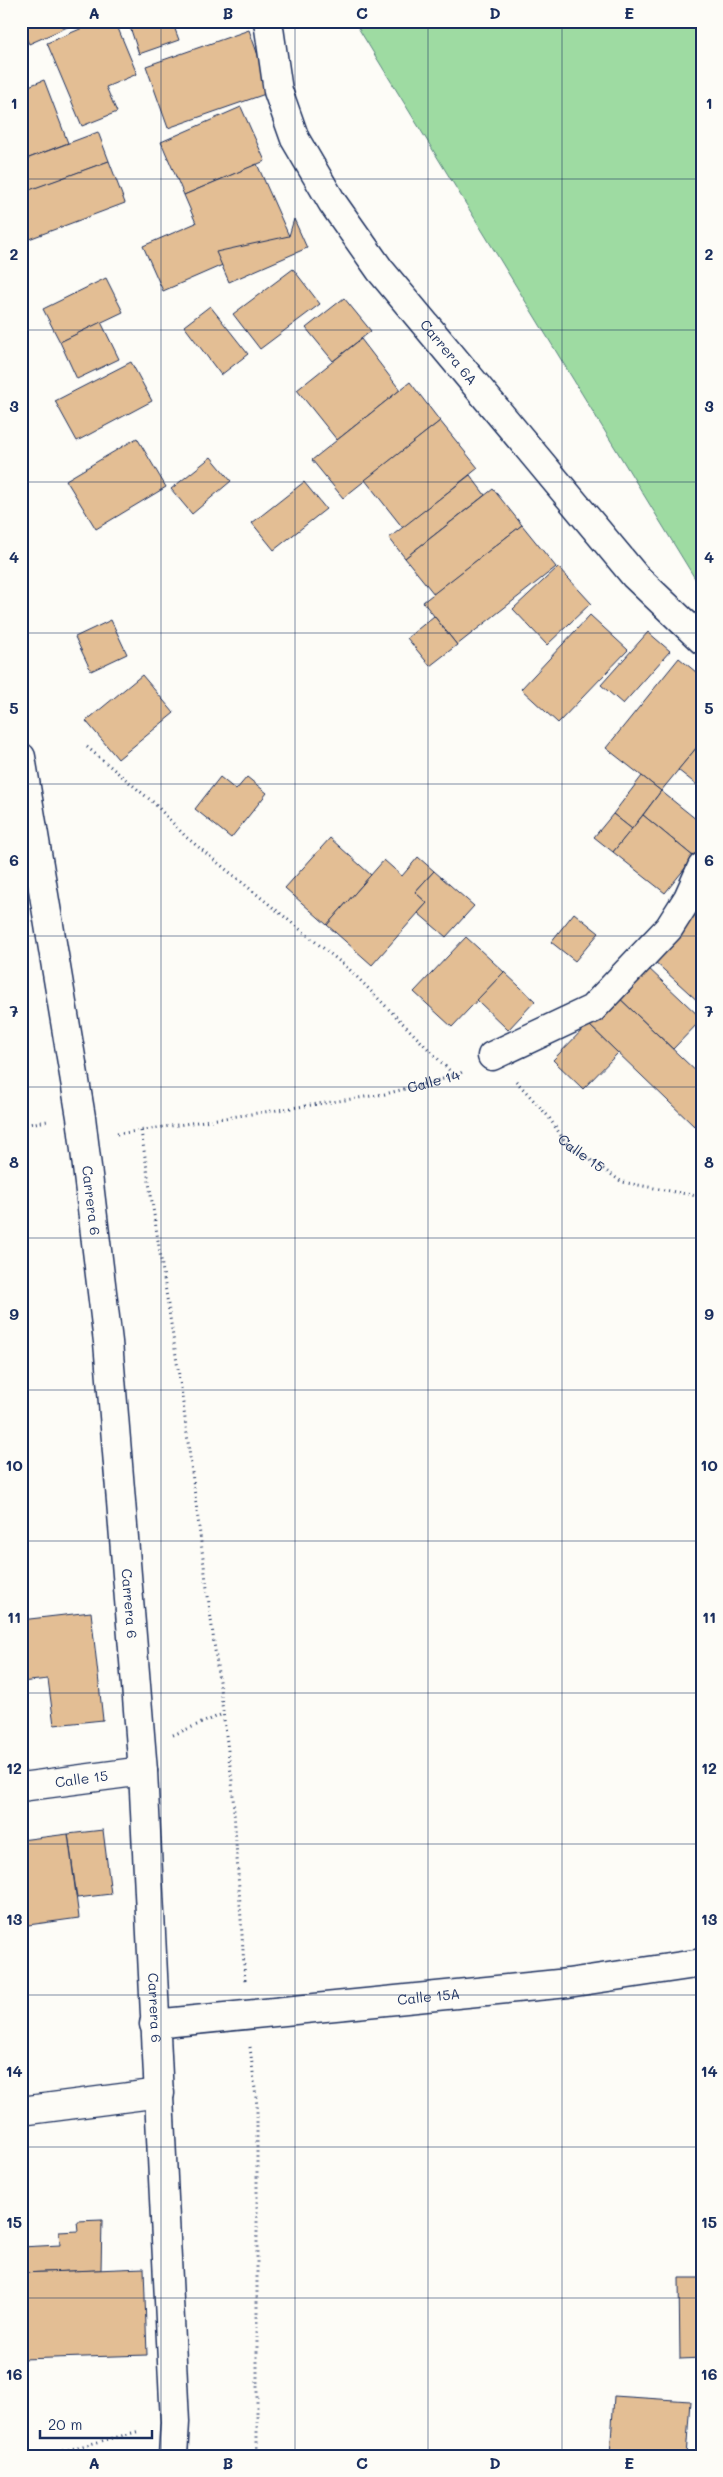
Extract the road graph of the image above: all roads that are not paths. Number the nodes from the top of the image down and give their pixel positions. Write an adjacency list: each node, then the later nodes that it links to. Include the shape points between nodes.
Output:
1 (268, 21): 2 (street, Carrera 6A, via 278,91 295,138 332,202 380,270 636,576)
2 (702, 640)
3 (21, 757): 6 (street, Carrera 6, via 84,1139 108,1342)
4 (702, 867): 5 (street, via 669,928 592,1008)
5 (492, 1056)
6 (142, 1759): 7 (street, Calle 15); 9 (street, Carrera 6)
7 (21, 1787)
8 (702, 1963): 9 (street, Calle 15A, via 568,1983)
9 (154, 2024): 10 (street, Carrera 6)
10 (160, 2093): 11 (street); 12 (street, Carrera 6, via 175,2422)
11 (21, 2111)
12 (173, 2456)

